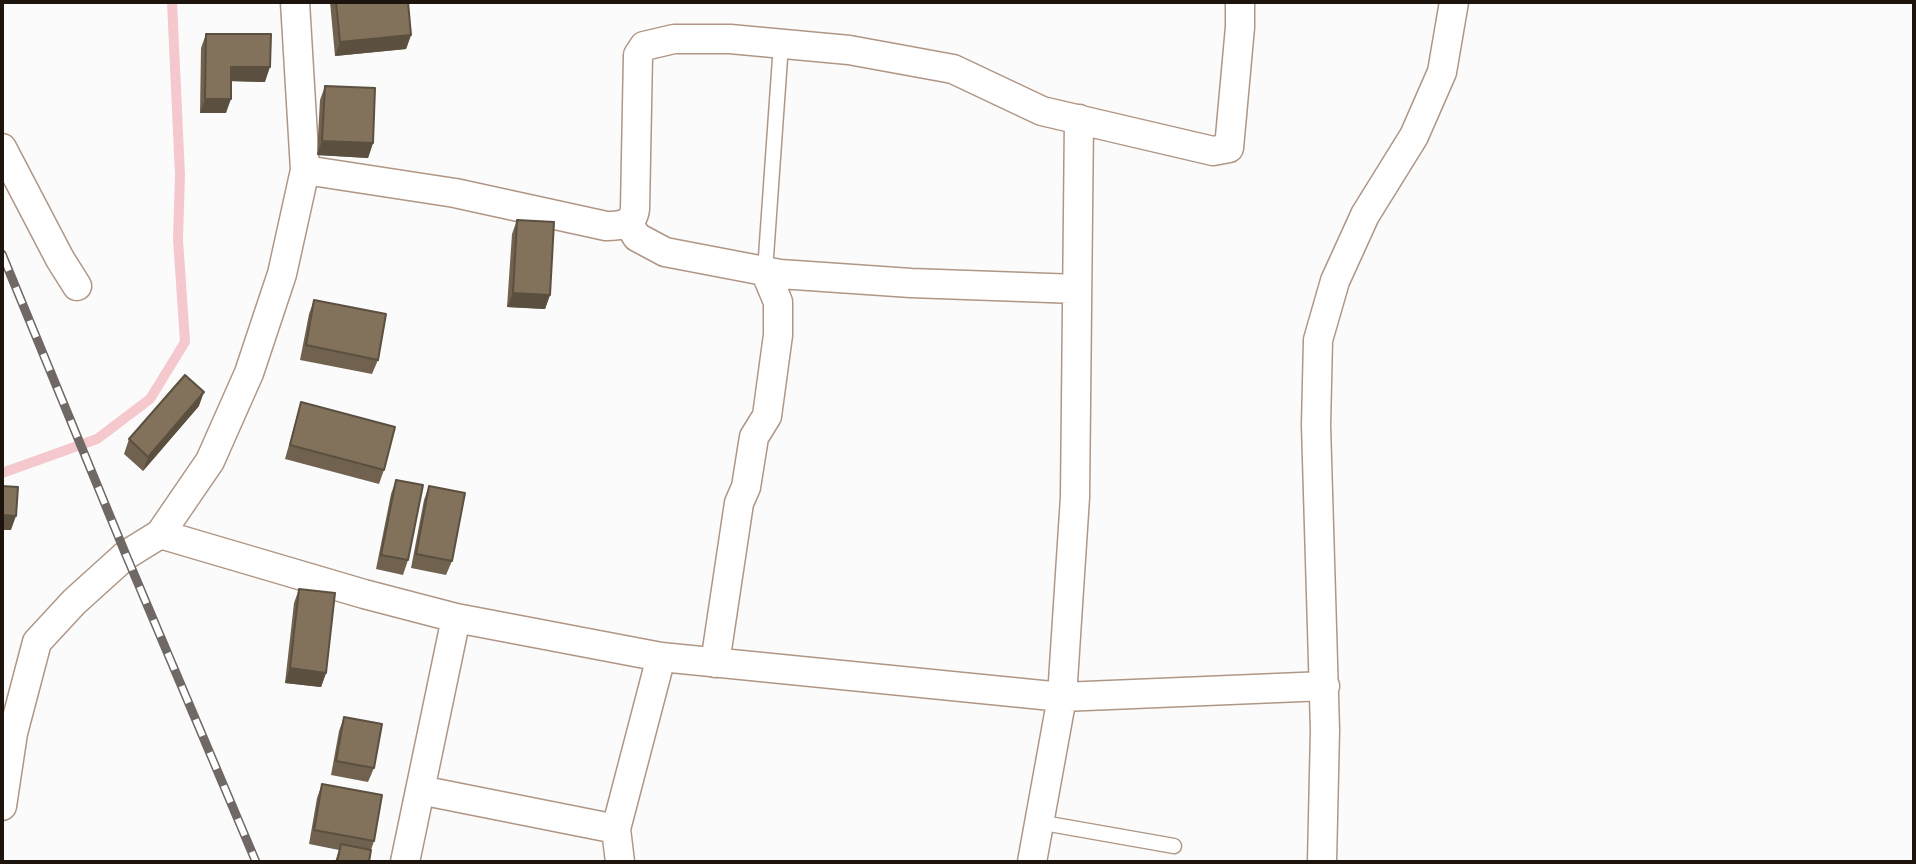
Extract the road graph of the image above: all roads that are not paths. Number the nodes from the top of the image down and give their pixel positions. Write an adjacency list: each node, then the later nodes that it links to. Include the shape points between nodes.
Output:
1 (295, 2): 7 (street)
2 (1240, 2): 5 (street, via 1229,148 1213,151)
3 (1454, 2): 16 (street, via 1442,72 1414,136 1365,215 1335,281 1318,340)
4 (781, 44): 5 (street, via 953,69 1042,111); 8 (street, via 674,39 644,46 637,65 635,209); 9 (lane)
5 (1079, 119): 11 (street)
6 (2, 148): 10 (street)
7 (305, 170): 8 (street, via 455,193 606,226); 12 (street, via 282,274 249,373 210,461)
8 (628, 223): 9 (street, via 637,237 665,252)
9 (765, 271): 11 (street); 15 (street, via 778,302 778,335 767,416 754,437 739,503)
10 (77, 286)
11 (1077, 289): 17 (street, via 1075,497)
12 (160, 534): 13 (street); 18 (street, via 126,555 37,642)
13 (456, 618): 14 (street); 19 (street)
14 (661, 657): 15 (street); 22 (street)
15 (715, 663): 17 (street)
16 (1325, 686): 17 (street); 27 (street)
17 (1062, 697): 21 (street)
18 (8, 733): 20 (street)
19 (420, 790): 22 (street); 24 (street)
20 (2, 806)
21 (1038, 822): 23 (lane); 26 (street)
22 (616, 829): 25 (street)
23 (1174, 846)
24 (405, 862)
25 (620, 862)
26 (1032, 862)
27 (1322, 862)

